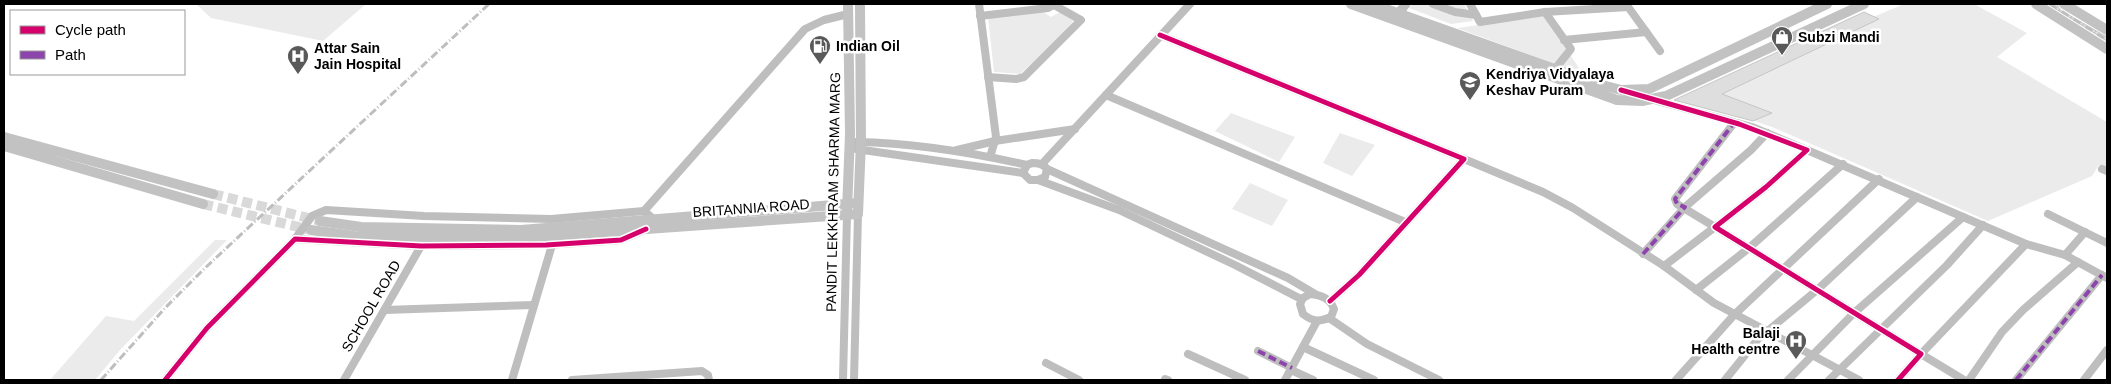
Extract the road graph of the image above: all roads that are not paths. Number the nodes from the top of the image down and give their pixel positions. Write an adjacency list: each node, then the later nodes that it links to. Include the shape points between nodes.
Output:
1 (860, 4): 38 (main road, PANDIT LEKKHRAM SHARMA MARG)
2 (979, 4): 19 (street)
3 (1054, 4): 19 (street, via 1048,8); 27 (street, via 1081,20 1024,77)
4 (1190, 4): 22 (street)
5 (1351, 4): 16 (main road)
6 (1372, 4): 16 (main road)
7 (1406, 4): 16 (street)
8 (1433, 4): 18 (street)
9 (1470, 4): 18 (street)
10 (1827, 4): 28 (main road, via 1649,89)
11 (1864, 4): 30 (main road)
12 (2036, 4): 24 (main road)
13 (2064, 4): 20 (main road)
14 (1627, 5): 17 (street); 21 (street)
15 (848, 9): 37 (main road, PANDIT LEKKHRAM SHARMA MARG); 54 (street, via 806,29)
16 (1392, 12): 26 (main road); 30 (main road, via 1617,100)
17 (1545, 12): 18 (street, via 1480,22); 23 (street)
18 (1476, 15)
19 (980, 16): 27 (street)
20 (2107, 30)
21 (1646, 32): 23 (street); 25 (street)
22 (1160, 35): 29 (street); 42 (street)
23 (1564, 40): 26 (street, via 1571,49)
24 (2107, 49)
25 (1660, 50)
26 (1556, 69): 28 (main road)
27 (988, 77): 35 (street)
28 (1621, 90): 30 (street)
29 (1106, 95): 32 (street); 59 (street)
30 (1653, 101): 31 (street)
31 (1734, 122): 33 (street); 52 (street, via 1675,199 1677,204)
32 (1075, 129): 35 (street); 45 (street)
33 (1767, 133): 39 (street); 52 (street)
34 (4, 137): 49 (main road)
35 (995, 141): 40 (street); 41 (street)
36 (4, 146): 51 (main road)
37 (849, 146): 38 (street); 53 (main road, PANDIT LEKKHRAM SHARMA MARG)
38 (861, 146): 40 (street); 46 (street); 53 (main road, PANDIT LEKKHRAM SHARMA MARG)
39 (1807, 150): 43 (street); 61 (street, via 1766,188)
40 (952, 151): 41 (street)
41 (990, 156): 44 (street)
42 (1464, 159): 59 (street); 71 (street, via 1543,192)
43 (1843, 164): 47 (street); 70 (street)
44 (1027, 165): 45 (street, via 1035,163); 46 (street)
45 (1044, 167): 48 (street, via 1045,177); 79 (street, via 1264,266)
46 (1022, 173): 48 (street, via 1030,180)
47 (1879, 179): 50 (street); 75 (street)
48 (1038, 180): 80 (street, via 1119,210)
49 (213, 194)
50 (1916, 197): 56 (street); 78 (street)
51 (203, 204)
52 (1685, 207): 61 (street); 71 (street)
53 (852, 209): 57 (main road, BRITANNIA ROAD); 62 (main road, BRITANNIA ROAD); 106 (street, PANDIT LEKKHRAM SHARMA MARG); 107 (street)
54 (644, 211): 57 (street); 65 (street, via 551,219 326,210 312,216)
55 (2048, 214): 64 (street)
56 (1963, 217): 60 (street); 84 (street)
57 (655, 220): 58 (main road, BRITANNIA ROAD, via 521,230 361,227)
58 (320, 221)
59 (1405, 222): 81 (street, via 1359,275)
60 (1983, 225): 67 (street); 88 (street)
61 (1715, 227): 70 (street); 74 (street)
62 (646, 229): 63 (main road, BRITANNIA ROAD, via 519,238 354,236); 68 (street, via 621,240)
63 (311, 230)
64 (2085, 232): 66 (street); 72 (street)
65 (295, 239): 69 (street); 100 (street, via 207,328)
66 (2107, 243)
67 (2026, 244): 72 (street); 94 (street)
68 (552, 245): 69 (street); 82 (street)
69 (421, 246): 83 (street, SCHOOL ROAD)
70 (1749, 248): 75 (street); 77 (street)
71 (1644, 254): 74 (street)
72 (2065, 255): 73 (street)
73 (2078, 262): 76 (street); 120 (street, via 2002,332)
74 (1664, 266): 77 (street)
75 (1784, 269): 78 (street); 85 (street)
76 (2105, 276): 121 (street)
77 (1696, 290): 85 (street)
78 (1817, 290): 84 (street); 89 (street)
79 (1315, 294): 80 (street); 81 (street)
80 (1301, 299): 87 (street, via 1302,313)
81 (1330, 301): 86 (street, via 1334,309)
82 (534, 305): 83 (street); 102 (street)
83 (384, 310): 101 (street, SCHOOL ROAD)
84 (1854, 313): 88 (street); 95 (street)
85 (1734, 315): 89 (street); 114 (street)
86 (1329, 318): 87 (street); 113 (street, via 1367,344)
87 (1317, 321): 90 (street)
88 (1881, 330): 94 (street); 98 (street)
89 (1767, 332): 95 (street); 99 (street)
90 (1303, 347): 97 (street); 112 (street)
91 (2107, 350): 122 (street)
92 (1258, 351): 97 (street)
93 (1188, 354): 109 (street)
94 (1921, 354): 118 (street); 119 (street)
95 (1811, 356): 98 (street); 115 (street)
96 (1046, 363): 108 (street)
97 (1292, 369): 110 (street); 111 (street)
98 (1839, 370): 116 (street); 117 (street)
99 (1728, 379)
100 (165, 380)
101 (344, 380)
102 (512, 380)
103 (572, 380): 104 (street)
104 (593, 380): 105 (street, via 702,371)
105 (709, 380)
106 (843, 380)
107 (854, 380)
108 (1079, 380)
109 (1245, 380)
110 (1285, 380)
111 (1313, 380)
112 (1374, 380)
113 (1439, 380)
114 (1676, 380)
115 (1788, 380)
116 (1829, 380)
117 (1859, 380)
118 (1898, 380)
119 (1964, 380)
120 (1969, 380)
121 (2016, 380)
122 (2084, 380)

